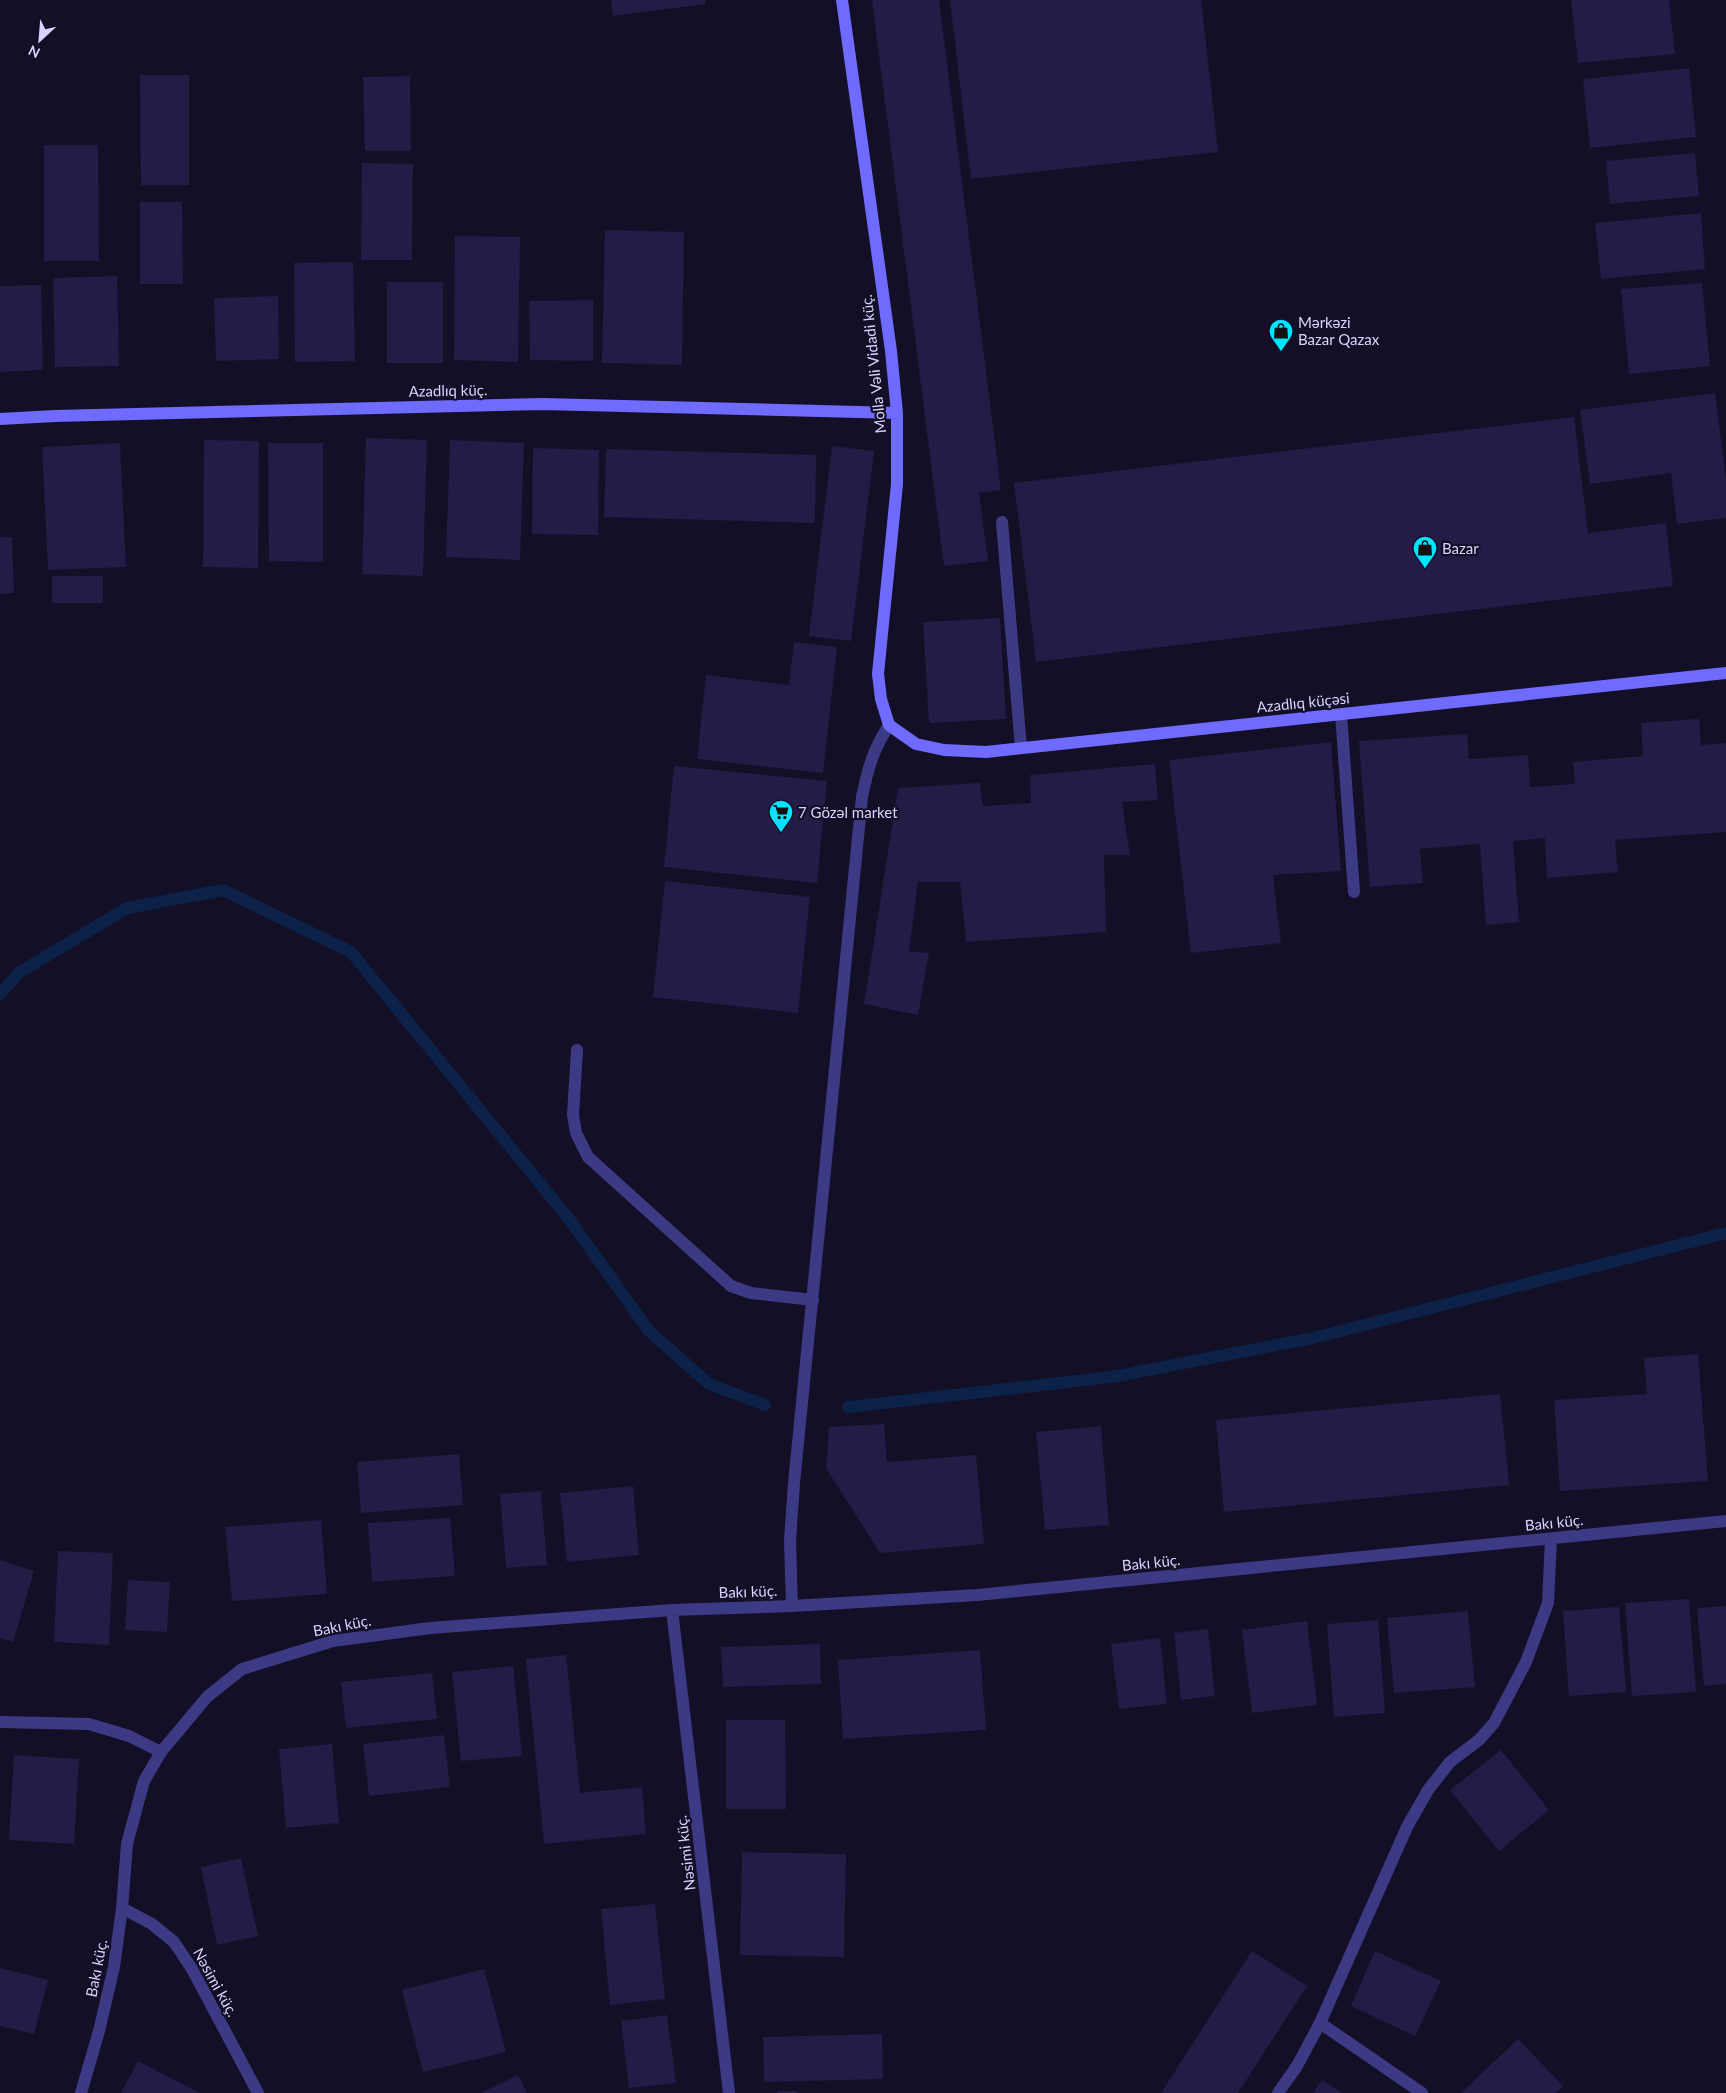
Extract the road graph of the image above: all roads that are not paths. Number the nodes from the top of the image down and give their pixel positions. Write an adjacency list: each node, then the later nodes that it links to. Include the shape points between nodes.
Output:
1 (842, 0): 2 (street, Molla Vəli Vidadi küç., via 890,341)
2 (897, 413): 3 (street, Azadlıq küç., via 543,404); 7 (street, Molla Vəli Vidadi küç., via 898,484 878,674)
3 (0, 419)
4 (1002, 522): 8 (street)
5 (1726, 673): 6 (street, Azadlıq küçəsi)
6 (1341, 714): 8 (street, Azadlıq küçəsi); 9 (street)
7 (889, 725): 8 (street, Azadlıq küçəsi, via 916,744 944,750 986,752); 11 (street, via 868,765 862,797)
8 (1021, 748)
9 (1354, 892)
10 (577, 1050): 11 (street, via 573,1115 576,1132 588,1157 731,1286 751,1293)
11 (813, 1300): 14 (street, via 790,1541)
12 (1726, 1521): 13 (street, Bakı küç.)
13 (1551, 1539): 14 (street, Bakı küç., via 978,1595); 19 (street, via 1548,1603 1526,1662 1494,1723 1479,1740 1450,1762 1428,1790 1408,1827)
14 (792, 1606): 15 (street, Bakı küç.)
15 (672, 1610): 17 (street, Bakı küç., via 430,1628 334,1641 242,1669 207,1697); 22 (street, Nəsimi küç.)
16 (0, 1722): 17 (street, via 89,1724 129,1736)
17 (161, 1752): 18 (street, Bakı küç., via 144,1781 127,1844)
18 (122, 1908): 20 (street, Bakı küç., via 114,1967); 21 (street, Nəsimi küç., via 152,1924 174,1942 192,1969)
19 (1320, 2023): 23 (street); 24 (street)
20 (81, 2093)
21 (258, 2093)
22 (729, 2093)
23 (1278, 2093)
24 (1422, 2093)

